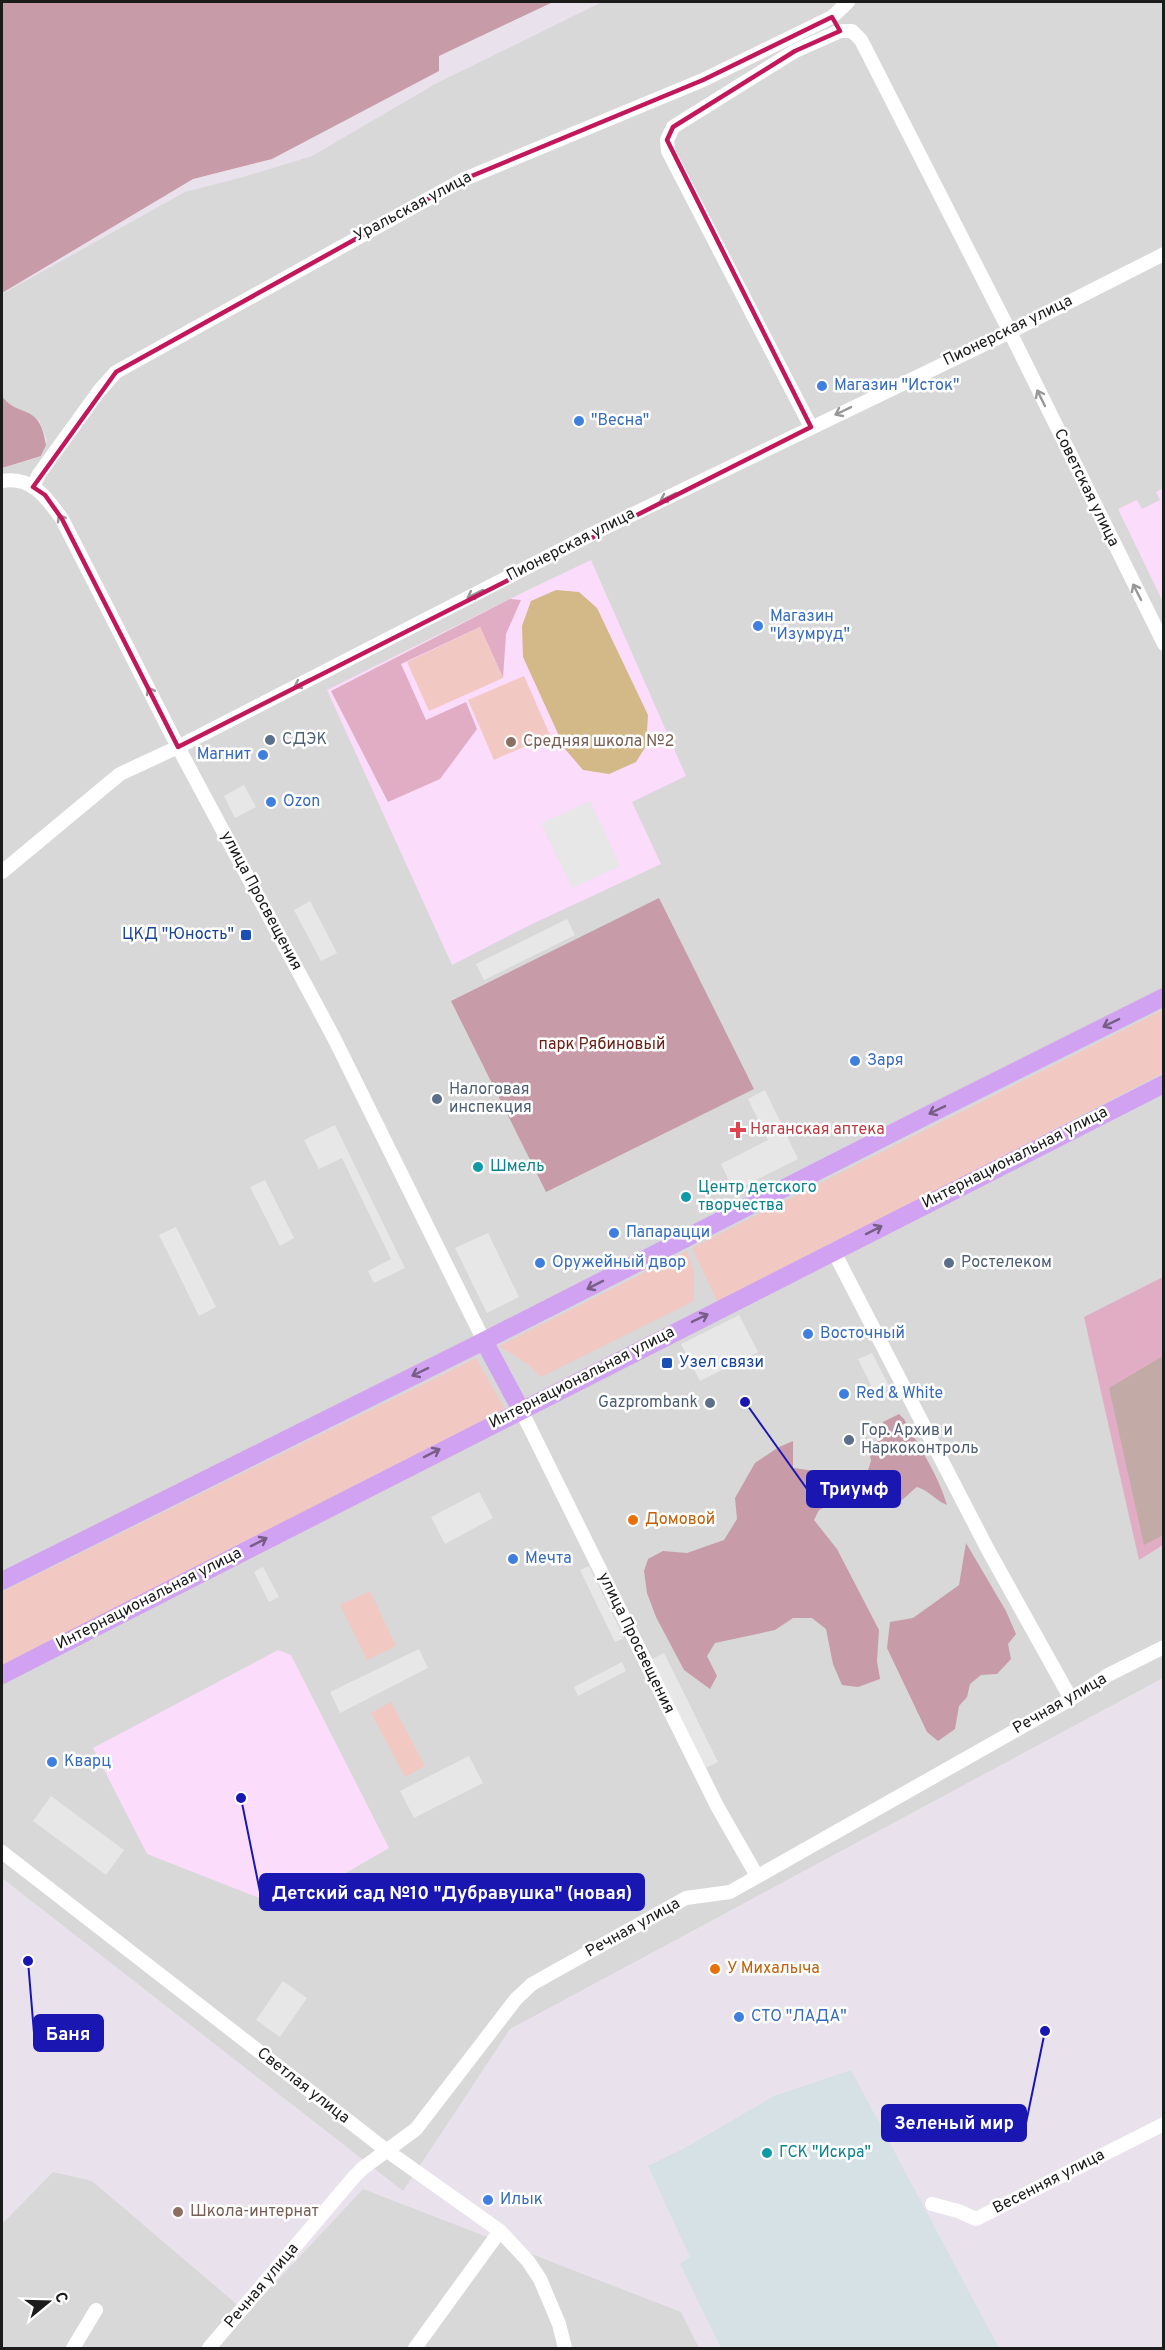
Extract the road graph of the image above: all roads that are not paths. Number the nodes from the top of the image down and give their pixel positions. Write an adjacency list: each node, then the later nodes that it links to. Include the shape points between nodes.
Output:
1 (848, 2): 2 (street, Уральская улица)
2 (832, 17): 3 (street); 8 (street, Уральская улица, via 703,80 462,180 116,372)
3 (840, 31): 5 (street, Советская улица, via 852,32 861,40); 6 (street, via 795,51 673,127 667,140 668,151)
4 (1164, 254): 5 (street, Пионерская улица)
5 (1010, 332): 6 (street, Пионерская улица, one-way to 6); 9 (street, Советская улица, one-way to 5)
6 (811, 427): 10 (street, Пионерская улица, one-way to 10)
7 (2, 480): 8 (street, улица Просвещения, via 18,479)
8 (33, 487): 10 (street, улица Просвещения, one-way to 8, via 62,519 45,495)
9 (1164, 644)
10 (178, 747): 11 (street, Пионерская улица, via 120,774); 15 (street, улица Просвещения, via 349,1066)
11 (2, 872)
12 (1164, 997): 15 (main road, one-way to 15)
13 (1164, 1084): 14 (main road, Интернациональная улица, one-way to 13)
14 (833, 1250): 16 (main road, Интернациональная улица, one-way to 14); 20 (street, via 987,1548)
15 (484, 1341): 16 (main road); 17 (main road, one-way to 17)
16 (520, 1408): 19 (main road, Интернациональная улица, one-way to 16); 22 (street, улица Просвещения, via 717,1806)
17 (2, 1581)
18 (1164, 1647): 20 (street, Речная улица)
19 (2, 1675)
20 (1071, 1699): 22 (street, Речная улица)
21 (2, 1852): 24 (street, Светлая улица)
22 (757, 1876): 24 (street, Речная улица, via 730,1892 686,1898 532,1984 516,1999 416,2129)
23 (1164, 2124): 25 (street, Весенняя улица, via 976,2219)
24 (386, 2150): 26 (street, Светлая улица); 29 (street, Речная улица, via 354,2177)
25 (932, 2204)
26 (500, 2231): 30 (street); 31 (street, Светлая улица, via 540,2279)
27 (96, 2310): 28 (street)
28 (73, 2349)
29 (209, 2349)
30 (415, 2349)
31 (565, 2349)

